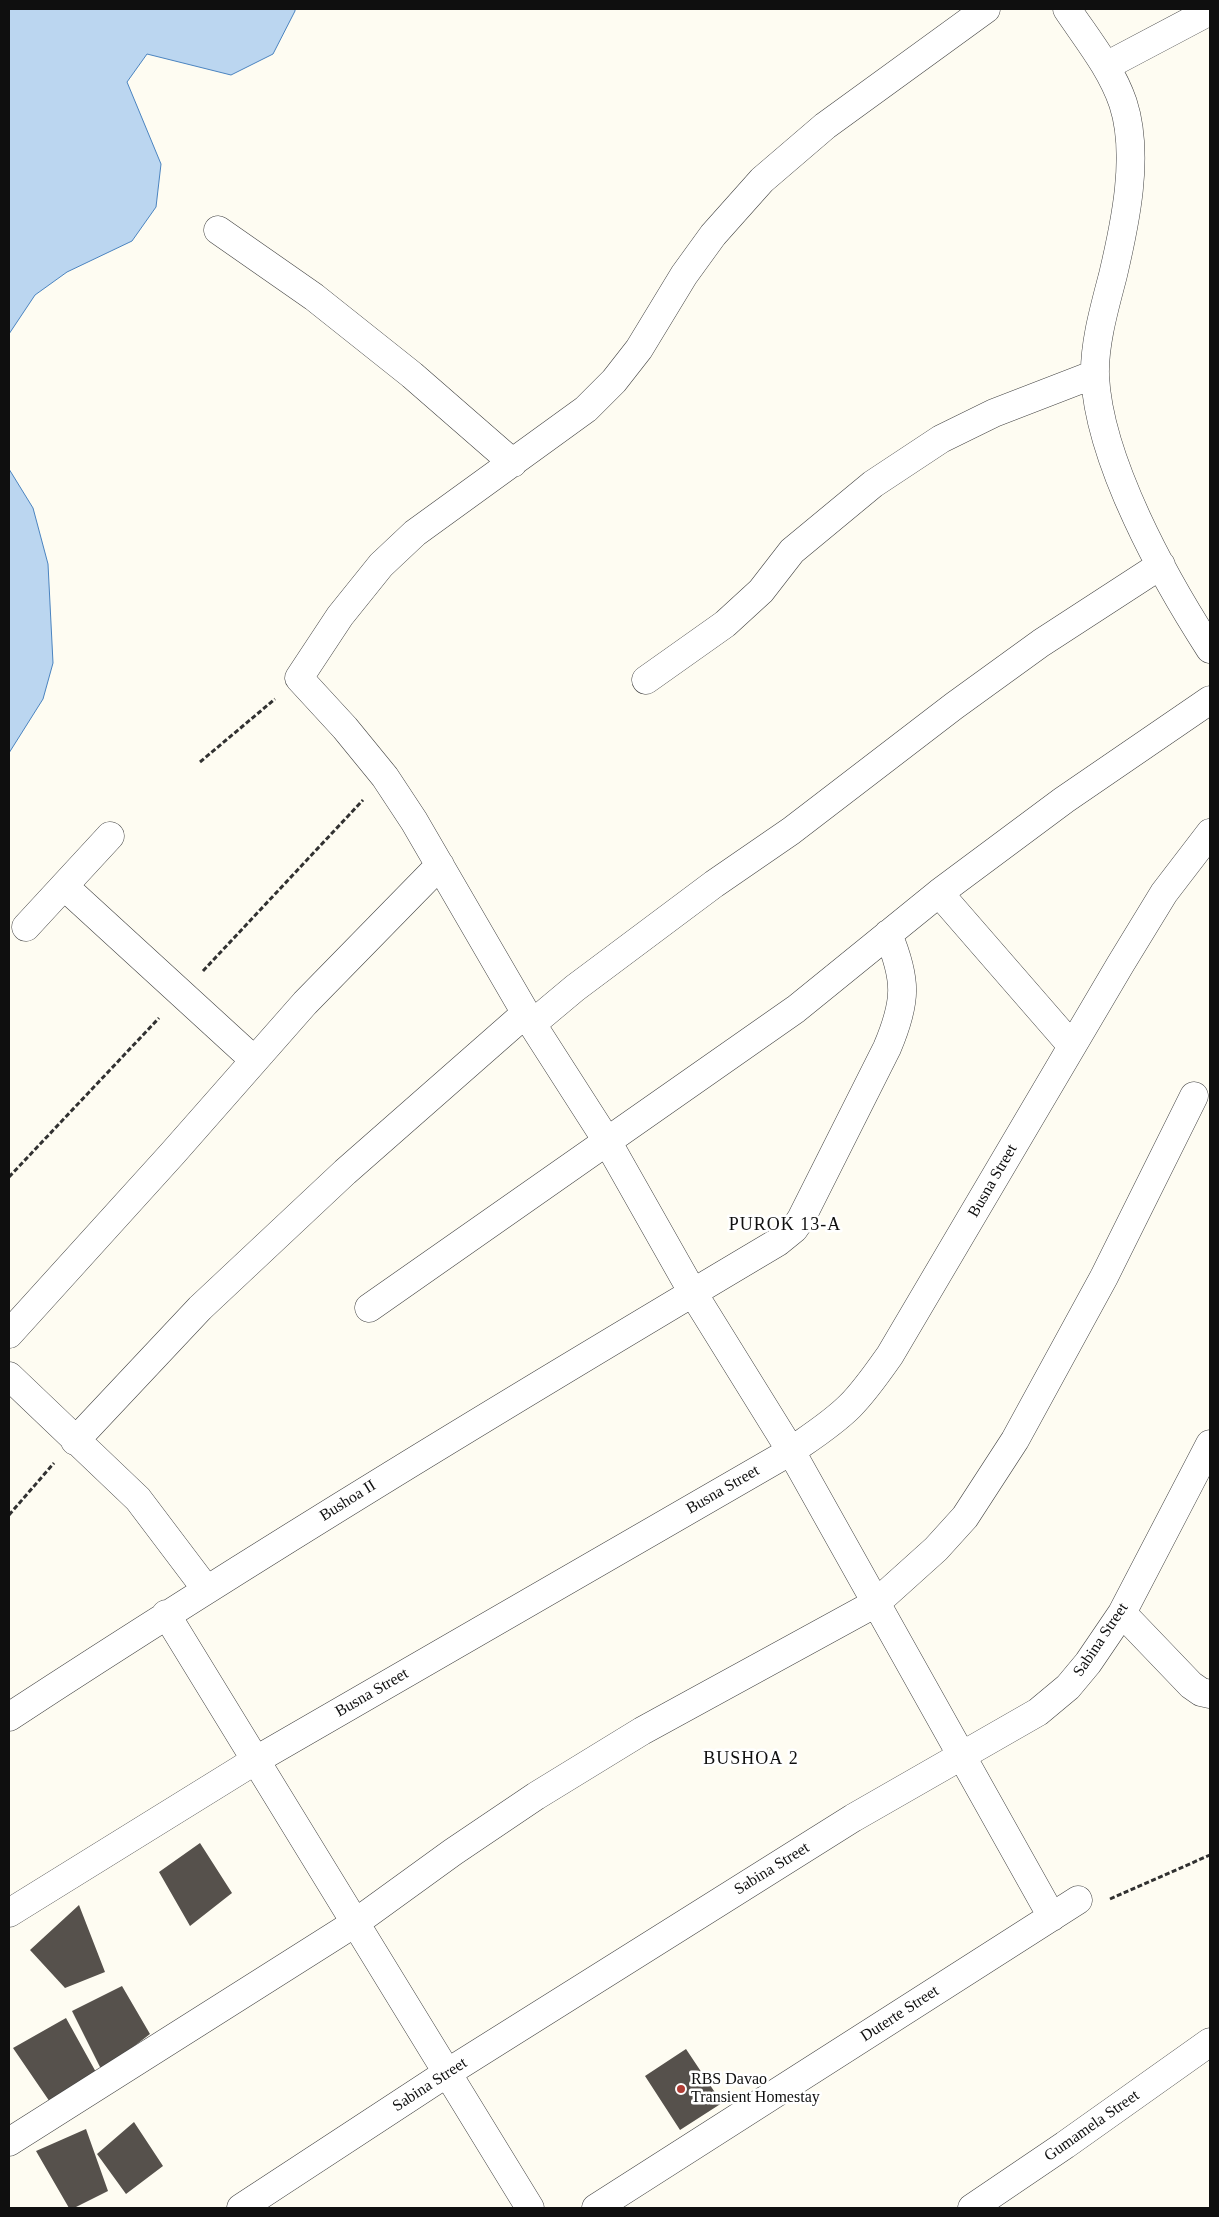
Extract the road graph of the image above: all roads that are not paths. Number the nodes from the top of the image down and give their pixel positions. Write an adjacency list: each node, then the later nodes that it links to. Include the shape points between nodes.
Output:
1 (986, 9): 7 (street, via 825,126 762,180 713,235 684,275 639,349 614,381 586,409)
2 (1067, 9): 4 (street)
3 (1210, 11): 4 (street)
4 (1106, 66): 6 (street, via 1123,104 1130,140 1129,183 1119,248 1101,325)
5 (218, 230): 7 (street, via 314,297 412,375)
6 (1095, 374): 8 (street, via 1099,408 1112,454 1133,508); 10 (street, via 994,412 941,439 873,484 792,551 761,590 725,624)
7 (513, 463): 14 (street, via 415,533 381,565 340,616 300,678 384,777)
8 (1161, 565): 9 (street); 19 (street, via 1041,643 807,819)
9 (1210, 649)
10 (646, 680)
11 (1210, 700): 16 (street, via 1064,800)
12 (1210, 833): 20 (street, Busna Street, via 1164,893)
13 (110, 836): 15 (street)
14 (440, 866): 19 (street); 21 (street, via 305,1003)
15 (64, 886): 17 (street); 21 (street)
16 (939, 893): 18 (street); 20 (street)
17 (26, 927)
18 (888, 934): 23 (street, via 796,1009); 24 (street, Bushoa II, via 899,962 904,995 898,1023 801,1218 778,1242)
19 (529, 1019): 23 (street); 28 (street, via 345,1172 207,1301)
20 (1072, 1046): 30 (street, Busna Street, via 870,1384 825,1428)
21 (254, 1060): 26 (street)
22 (1194, 1096): 32 (street, via 1104,1278 1015,1440 966,1517)
23 (607, 1141): 24 (street); 25 (street)
24 (693, 1293): 30 (street); 31 (street, Bushoa II, via 490,1413)
25 (369, 1308)
26 (9, 1334)
27 (9, 1376): 28 (street)
28 (75, 1441): 31 (street, via 138,1499)
29 (1210, 1444): 33 (street, Sabina Street)
30 (791, 1451): 32 (street); 38 (street, Busna Street)
31 (206, 1589): 34 (street, Bushoa II)
32 (876, 1603): 37 (street); 42 (street, via 642,1731 536,1796)
33 (1122, 1613): 35 (street, via 1191,1685); 37 (street, Sabina Street, via 1068,1687 1038,1712)
34 (166, 1614): 36 (street, Bushoa II); 38 (street)
35 (1210, 1694)
36 (9, 1717)
37 (963, 1756): 41 (street); 44 (street, Sabina Street, via 853,1818)
38 (256, 1760): 40 (street, Busna Street); 42 (street)
39 (1078, 1900): 41 (street, Duterte Street)
40 (9, 1913)
41 (1052, 1917): 48 (street, Duterte Street)
42 (355, 1923): 44 (street); 45 (street)
43 (1210, 2042): 49 (street, Gumamela Street)
44 (447, 2074): 46 (street, Sabina Street); 47 (street)
45 (9, 2142)
46 (241, 2208)
47 (530, 2208)
48 (596, 2208)
49 (972, 2208)

